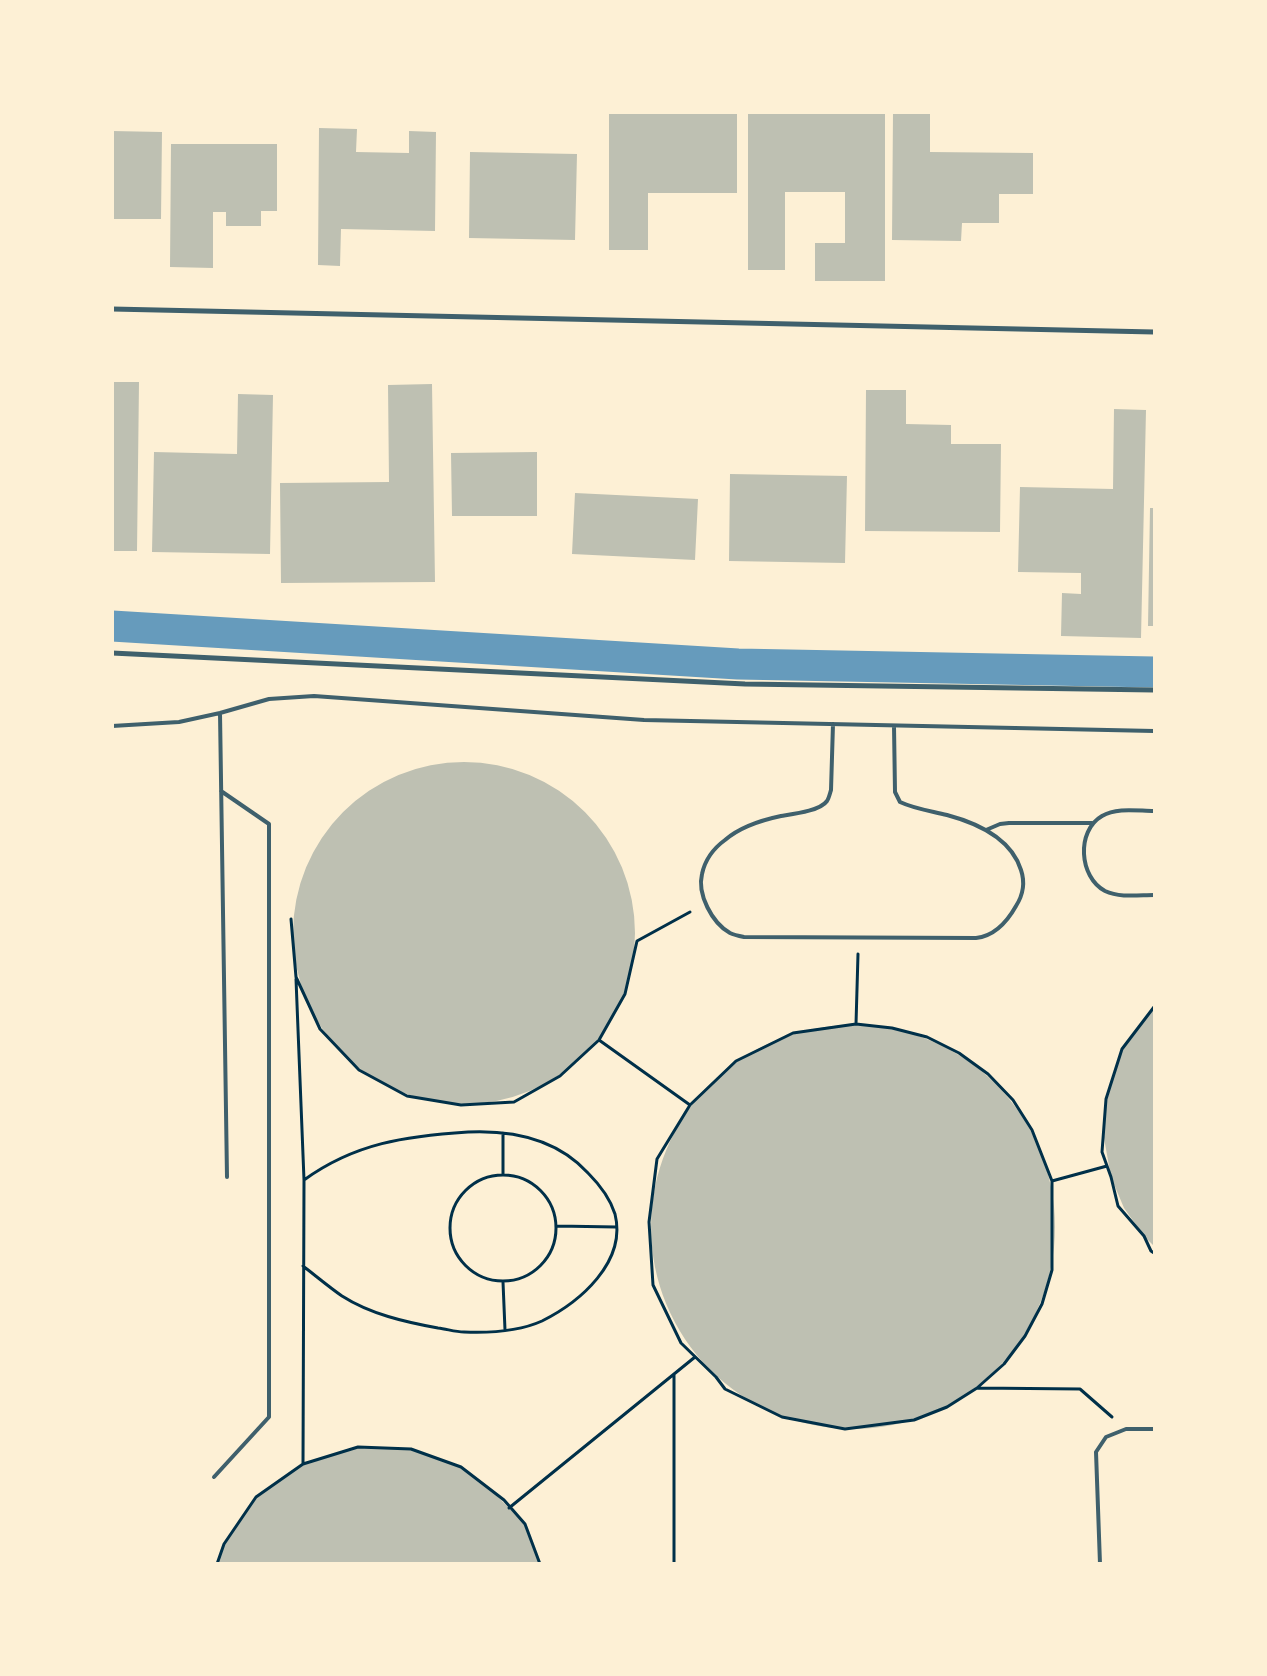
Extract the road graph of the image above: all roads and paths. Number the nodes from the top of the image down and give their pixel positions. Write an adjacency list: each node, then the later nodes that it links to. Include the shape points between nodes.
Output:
1 (112, 309): 2 (street)
2 (1154, 332)
3 (112, 653): 4 (street, via 745,684)
4 (1154, 690)
5 (220, 713): 6 (lane, via 269,699 314,696 644,720); 7 (lane, via 179,722); 10 (lane)
6 (833, 724): 8 (lane); 15 (lane, via 828,800 819,807 756,824 726,839 710,855 702,875 701,886)
7 (112, 726)
8 (894, 726): 9 (lane); 13 (lane, via 895,792 900,802)
9 (1154, 731)
10 (221, 791): 26 (lane); 41 (lane, via 269,824 269,1417)
11 (1154, 811): 12 (lane, via 1117,811)
12 (1092, 823): 13 (lane, via 1009,823); 14 (lane, via 1085,838 1084,854 1094,881 1105,890 1120,895)
13 (986, 830): 17 (lane, via 1015,856 1023,876 1021,896 1001,927 976,938)
14 (1154, 895)
15 (706, 903): 17 (lane, via 722,927 737,936); 21 (path, via 637,941 625,994)
16 (291, 919): 18 (path)
17 (858, 938): 20 (path)
18 (296, 977): 21 (path, via 320,1029 359,1070 407,1096 461,1105 514,1102 560,1076); 27 (path)
19 (1154, 1007): 24 (path, via 1122,1049 1106,1100 1102,1152)
20 (856, 1024): 22 (path, via 793,1033 736,1061); 28 (path, via 892,1028 927,1037 988,1074 1013,1100 1032,1130)
21 (599, 1040): 22 (path)
22 (690, 1105): 35 (path, via 657,1159 649,1222 653,1285 681,1343)
23 (502, 1133): 25 (path); 27 (path, via 425,1135 381,1143 344,1156); 30 (path, via 541,1141 580,1164 609,1200)
24 (1107, 1166): 28 (path); 31 (path, via 1118,1206)
25 (503, 1174): 29 (path, via 533,1183 546,1194); 33 (path, via 482,1178 467,1188 455,1202 449,1220 450,1238 457,1256 469,1270 485,1279)
26 (227, 1177)
27 (304, 1180): 32 (path)
28 (1052, 1181): 37 (path, via 1052,1270 1042,1304 1025,1336 1004,1364)
29 (557, 1226): 30 (path); 33 (path, via 547,1258 520,1279)
30 (616, 1227): 34 (path, via 614,1250 588,1289 541,1321)
31 (1154, 1253)
32 (303, 1266): 34 (path, via 343,1296 391,1318 463,1332); 40 (path)
33 (503, 1282): 34 (path)
34 (504, 1330)
35 (695, 1357): 36 (path); 37 (path, via 725,1389 782,1417 844,1429 914,1420 947,1407)
36 (674, 1374): 42 (path); 45 (path)
37 (977, 1388): 38 (path, via 1080,1389)
38 (1126, 1429): 39 (lane); 46 (lane, via 1106,1437 1096,1452)
39 (1154, 1429)
40 (303, 1464): 42 (path, via 358,1447 411,1449 462,1467 504,1500); 43 (path, via 256,1497 224,1544)
41 (214, 1477)
42 (509, 1508): 44 (path, via 525,1524)
43 (217, 1564)
44 (540, 1564)
45 (674, 1564)
46 (1100, 1564)

